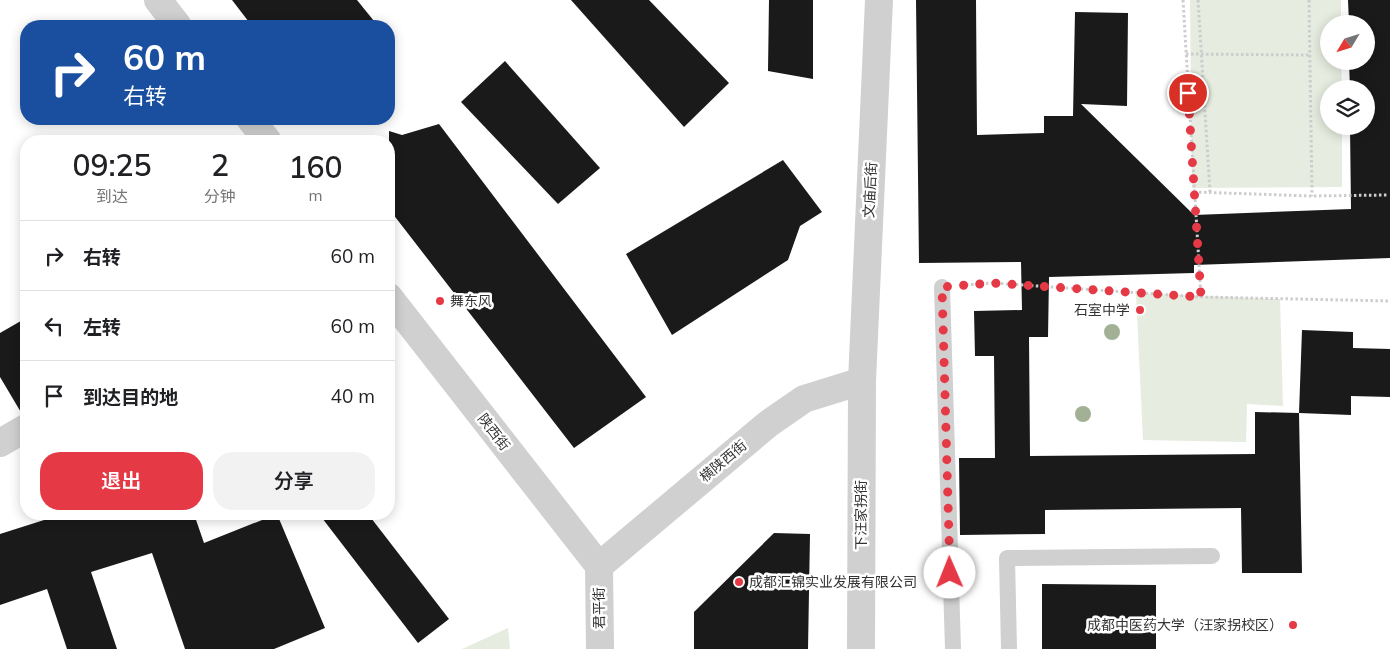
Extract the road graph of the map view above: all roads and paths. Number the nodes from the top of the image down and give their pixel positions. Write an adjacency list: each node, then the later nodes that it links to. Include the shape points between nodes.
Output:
1 (158, 0): 6 (street)
2 (879, 0): 20 (street, 文庙后街)
3 (1183, 0): 7 (path)
4 (1198, 0): 8 (path)
5 (1309, 0): 9 (path)
6 (173, 20)
7 (1186, 54): 8 (path); 12 (path)
8 (1201, 54): 9 (path); 13 (path)
9 (1310, 55): 15 (path)
10 (255, 125): 11 (street)
11 (263, 135)
12 (1194, 192): 13 (path); 17 (path)
13 (1210, 192): 15 (path)
14 (1387, 195): 15 (path)
15 (1312, 196)
16 (942, 287): 17 (path, via 992,283); 27 (lane)
17 (1201, 297): 18 (path)
18 (1390, 301)
19 (395, 305): 24 (street, 陕西街)
20 (862, 381): 24 (street, 横陕西街, via 804,400 768,424); 26 (street, 下汪家拐街)
21 (20, 431): 22 (street)
22 (0, 443)
23 (1212, 556): 28 (lane, via 1007,558)
24 (599, 566): 25 (street, 君平街)
25 (600, 649)
26 (861, 649)
27 (953, 649)
28 (1009, 649)

